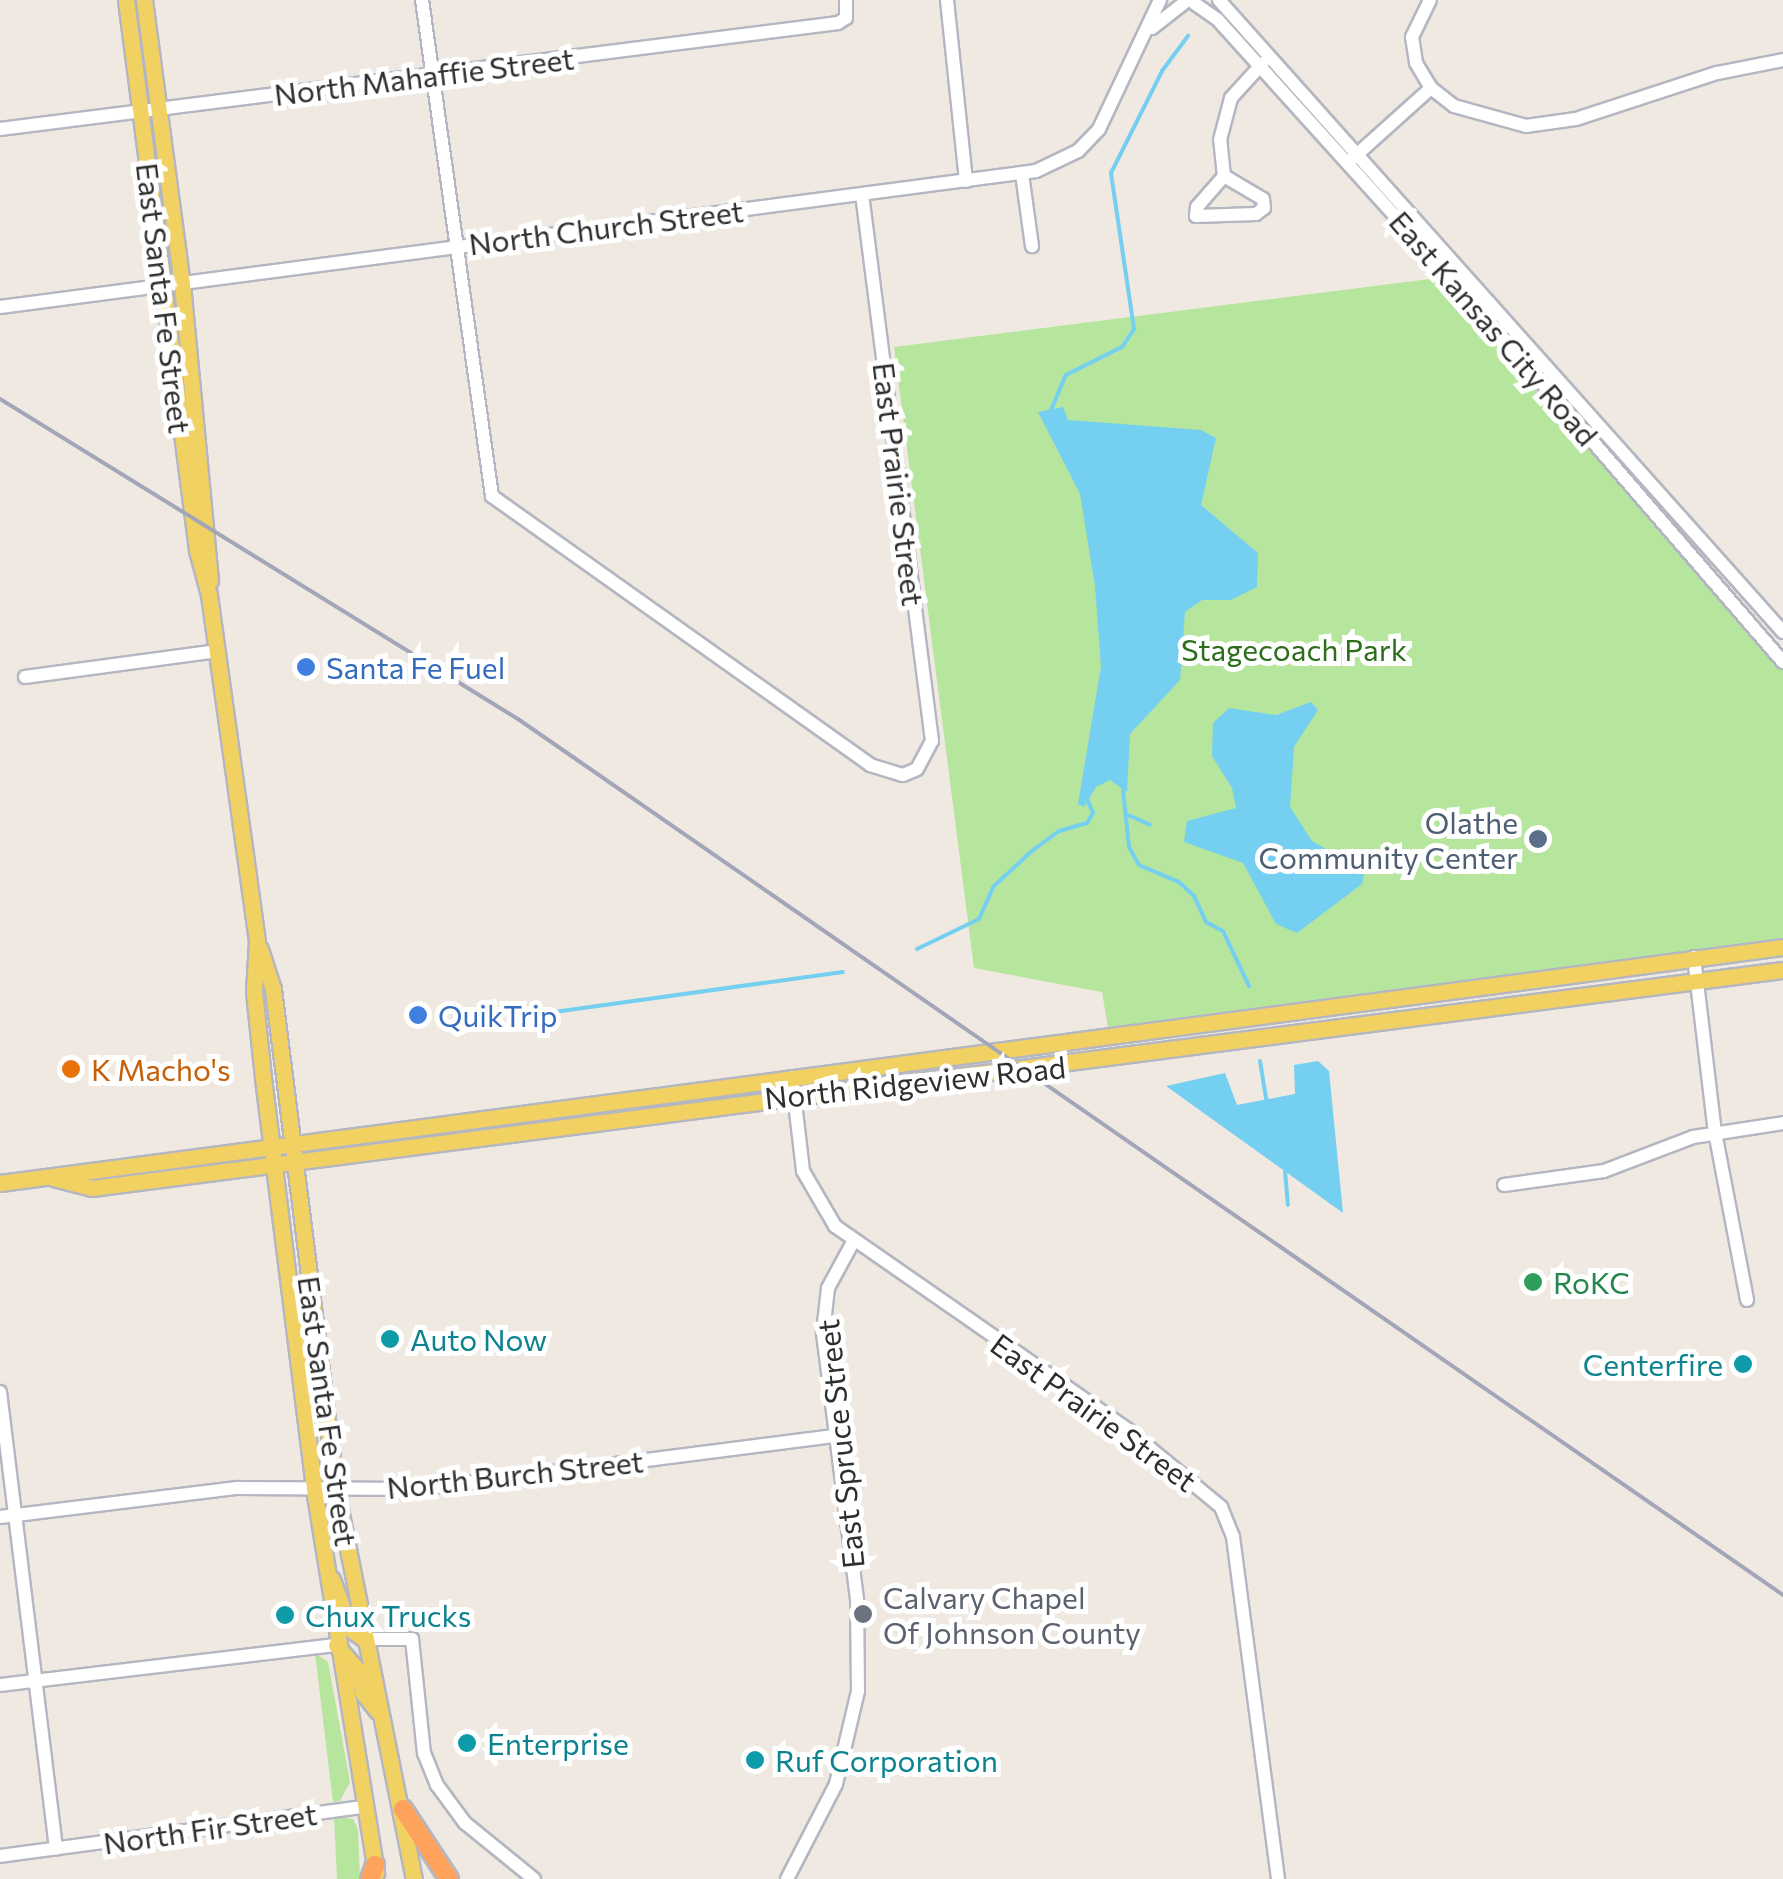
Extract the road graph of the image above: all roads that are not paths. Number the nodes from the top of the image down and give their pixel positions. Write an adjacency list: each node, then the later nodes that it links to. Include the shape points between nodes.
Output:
1 (126, 0): 16 (main road, East Santa Fe Street)
2 (144, 0): 15 (main road, East Santa Fe Street)
3 (422, 0): 13 (street)
4 (846, 0): 13 (street, North Mahaffie Street, via 846,18)
5 (946, 0): 21 (street)
6 (1160, 0): 10 (street, North Church Street)
7 (1219, 0): 12 (street, East Kansas City Road)
8 (1430, 0): 14 (street, via 1412,37)
9 (1189, 2): 10 (street, North Church Street); 12 (street, East Kansas City Road)
10 (1143, 38): 19 (street, North Church Street, via 1090,140 1058,163)
11 (1783, 60): 14 (street, via 1717,73 1576,119 1526,126 1454,106)
12 (1265, 62): 18 (street, East Kansas City Road); 20 (street, via 1224,115)
13 (432, 75): 15 (street, North Mahaffie Street); 23 (street)
14 (1431, 88): 18 (street)
15 (157, 109): 16 (street, North Mahaffie Street); 25 (main road, East Santa Fe Street)
16 (140, 112): 17 (street, North Mahaffie Street); 26 (main road, East Santa Fe Street)
17 (0, 129)
18 (1352, 159): 29 (street, East Kansas City Road); 31 (street, East Kansas City Road)
19 (1022, 174): 21 (street, North Church Street); 24 (street)
20 (1224, 176): 20 (street, via 1196,216 1256,214 1264,208 1263,198)
21 (966, 181): 22 (street, North Church Street)
22 (862, 194): 23 (street, North Church Street); 23 (street, East Prairie Street, via 932,741 917,769 888,774 506,513 492,496)
23 (454, 246): 25 (street, North Church Street)
24 (1032, 246)
25 (182, 284): 26 (street, North Church Street); 28 (main road, East Santa Fe Street, via 212,546)
26 (161, 289): 27 (street, North Church Street); 28 (main road, East Santa Fe Street)
27 (0, 307)
28 (209, 595): 30 (main road, East Santa Fe Street)
29 (1783, 632)
30 (218, 650): 32 (street); 33 (main road, East Santa Fe Street)
31 (1783, 662)
32 (25, 677)
33 (257, 941): 42 (main road, East Santa Fe Street, via 274,988); 43 (main road, East Santa Fe Street, via 254,992)
34 (1783, 947): 35 (main road, North Ridgeview Road)
35 (1694, 958): 37 (street); 38 (main road, North Ridgeview Road)
36 (1783, 970): 37 (main road, North Ridgeview Road)
37 (1697, 981): 39 (main road, North Ridgeview Road); 41 (street)
38 (792, 1077): 39 (street); 42 (main road, North Ridgeview Road)
39 (792, 1095): 44 (main road, North Ridgeview Road); 49 (street, via 803,1171 822,1212)
40 (1783, 1123): 41 (street)
41 (1715, 1132): 48 (street, via 1604,1171); 50 (street)
42 (293, 1142): 43 (main road, North Ridgeview Road); 44 (main road, East Santa Fe Street)
43 (271, 1145): 45 (main road, East Santa Fe Street); 46 (main road, North Ridgeview Road)
44 (295, 1162): 45 (main road, North Ridgeview Road); 53 (main road, East Santa Fe Street)
45 (274, 1166): 46 (main road, North Ridgeview Road, via 92,1188); 54 (main road, East Santa Fe Street)
46 (48, 1177): 47 (main road, North Ridgeview Road)
47 (0, 1183)
48 (1504, 1185)
49 (853, 1242): 52 (street, East Spruce Street, via 828,1288 823,1315); 72 (street, East Prairie Street, via 1144,1441 1221,1507 1233,1536)
50 (1747, 1300)
51 (0, 1392): 55 (street)
52 (836, 1436): 53 (street, North Burch Street, via 420,1489); 71 (street, East Spruce Street, via 857,1599 858,1691 836,1784)
53 (336, 1488): 54 (street, North Burch Street); 58 (main road, East Santa Fe Street)
54 (314, 1489): 55 (street, North Burch Street, via 237,1488); 57 (main road, East Santa Fe Street)
55 (16, 1515): 56 (street, North Burch Street); 60 (street)
56 (0, 1517)
57 (325, 1567): 58 (main road, via 350,1629); 59 (main road, East Santa Fe Street)
58 (364, 1639): 62 (main road, East Santa Fe Street); 70 (street, via 412,1639 424,1753 437,1785 465,1823)
59 (336, 1645): 60 (street); 62 (main road, via 350,1657); 63 (main road, East Santa Fe Street)
60 (36, 1681): 61 (street); 65 (street)
61 (0, 1685)
62 (380, 1714): 64 (main road, East Santa Fe Street)
63 (364, 1807): 65 (street, North Fir Street); 67 (main road, East Santa Fe Street)
64 (402, 1809): 68 (main road, East Santa Fe Street); 69 (highway)
65 (56, 1849): 66 (street, North Fir Street)
66 (0, 1856)
67 (374, 1874)
68 (414, 1879)
69 (449, 1879)
70 (534, 1879)
71 (787, 1879)
72 (1278, 1879)

